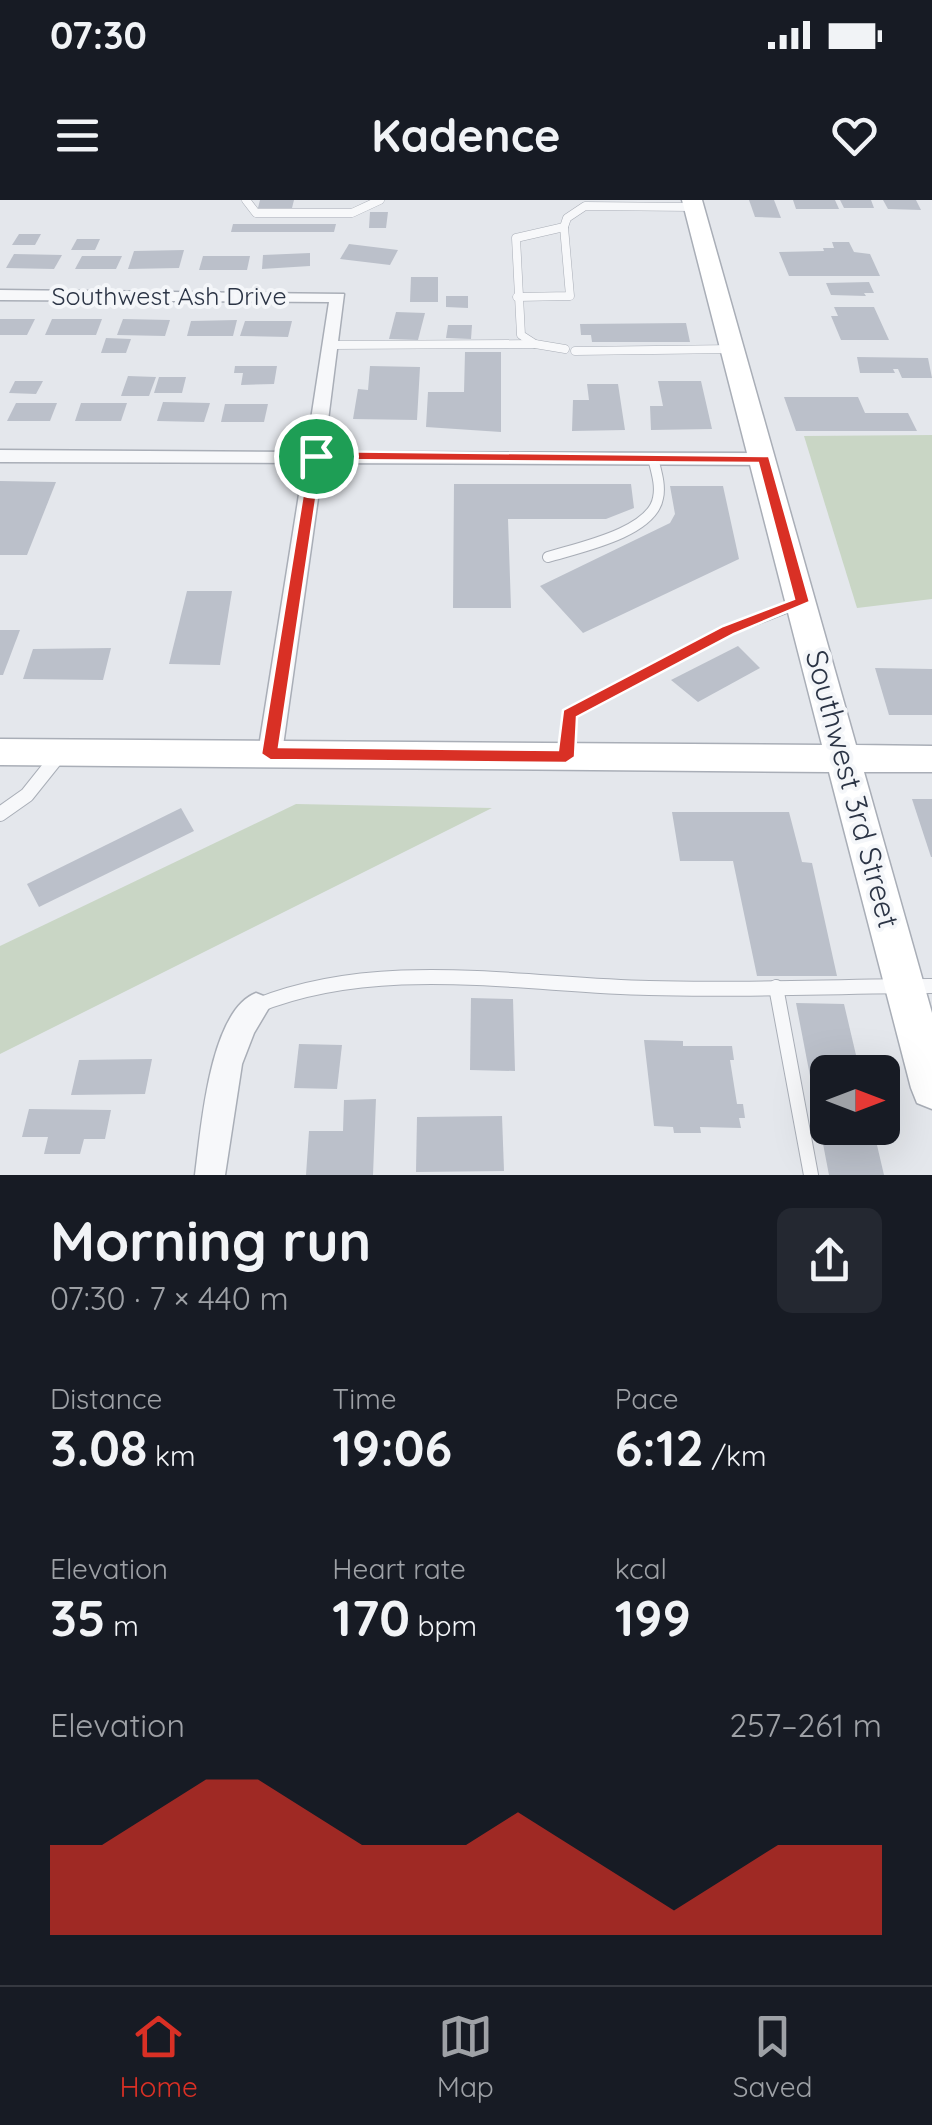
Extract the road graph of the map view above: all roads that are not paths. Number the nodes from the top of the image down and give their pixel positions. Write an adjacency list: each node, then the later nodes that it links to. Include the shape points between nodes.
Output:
1 (246, 201): 2 (lane, via 256,212 352,213)
2 (378, 201)
3 (693, 203): 4 (lane, via 584,206); 9 (street, Southwest 3rd Street)
4 (564, 227): 6 (lane, via 516,238); 6 (lane, via 570,296)
5 (0, 295): 8 (street, Southwest Ash Drive, via 338,297)
6 (517, 297): 7 (lane, via 521,335)
7 (535, 344): 8 (lane); 9 (lane, via 570,350)
8 (332, 346): 11 (street)
9 (734, 349): 13 (street, Southwest 3rd Street)
10 (0, 456): 11 (street)
11 (316, 456): 12 (street); 18 (street)
12 (653, 458): 13 (street); 14 (lane, via 656,508 634,528)
13 (764, 459): 15 (street, Southwest 3rd Street)
14 (548, 557)
15 (802, 602): 19 (lane, via 728,630 569,714); 20 (street, Southwest 3rd Street)
16 (0, 752): 17 (street)
17 (61, 752): 18 (street); 22 (lane, via 28,795)
18 (270, 754): 19 (street)
19 (566, 757): 20 (street)
20 (844, 759): 21 (street); 23 (street, Southwest 3rd Street)
21 (932, 760)
22 (0, 814)
23 (918, 986): 24 (lane); 26 (street, Southwest 3rd Street)
24 (776, 987): 25 (lane, via 398,979 300,988); 28 (lane)
25 (256, 1006): 27 (street, via 239,1026 229,1055)
26 (932, 1088)
27 (210, 1175)
28 (812, 1175)

